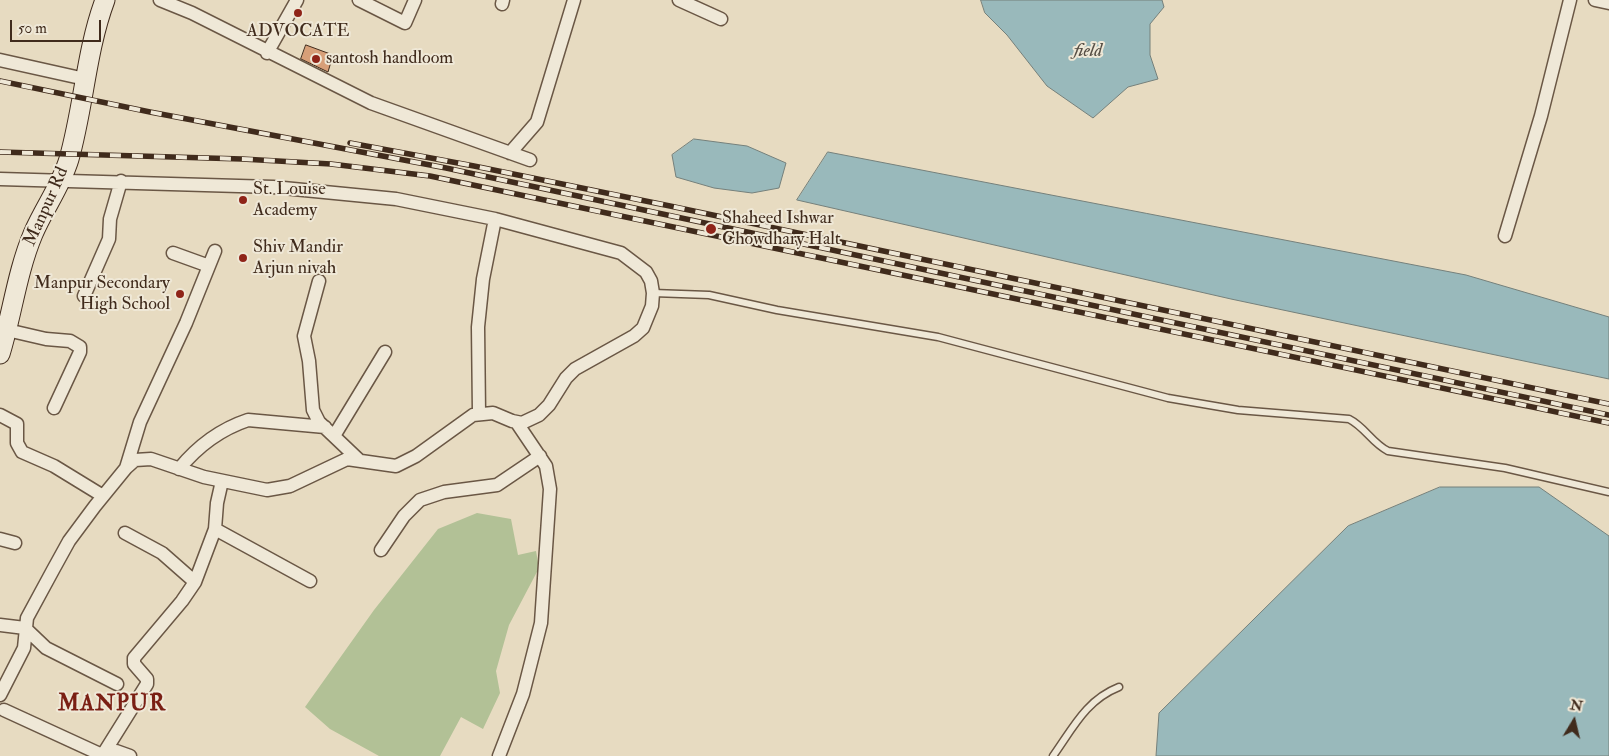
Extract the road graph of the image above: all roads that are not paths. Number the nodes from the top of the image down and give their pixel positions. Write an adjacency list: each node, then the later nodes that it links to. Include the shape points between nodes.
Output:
1 (105, 0): 14 (main road, Manpur Rd)
2 (160, 0): 12 (street, via 192,13)
3 (297, 0): 12 (street)
4 (359, 0): 5 (street, via 405,23)
5 (415, 0)
6 (574, 0): 15 (street, via 537,122)
7 (679, 0): 11 (street)
8 (1570, 0): 21 (street, via 1541,116)
9 (1595, 0): 10 (street)
10 (1609, 3)
11 (722, 19)
12 (267, 53): 15 (street, via 371,104)
13 (0, 60): 14 (street)
14 (85, 79): 18 (main road, Manpur Rd)
15 (510, 153): 16 (street)
16 (530, 160)
17 (0, 179): 18 (street)
18 (62, 180): 19 (street); 28 (main road, Manpur Rd, via 33,234)
19 (121, 181): 20 (street, via 365,194); 27 (street, via 110,220 109,239)
20 (495, 219): 26 (street, via 621,253 646,272); 32 (street, via 478,319)
21 (1505, 236)
22 (215, 251): 24 (street)
23 (173, 253): 24 (street)
24 (209, 266): 38 (street, via 140,422)
25 (319, 281): 35 (street, via 304,336 313,410)
26 (653, 293): 34 (street, via 652,306 643,328 575,369 539,415); 41 (lane, via 709,295 938,338 1168,398 1238,410 1349,419 1388,451 1505,468)
27 (84, 296)
28 (7, 330): 30 (main road, Manpur Rd); 31 (street, via 70,341 80,347)
29 (385, 352): 35 (street)
30 (0, 354)
31 (54, 408)
32 (479, 413): 34 (street, via 493,413); 37 (street, via 405,463 387,466)
33 (0, 415): 42 (street, via 16,424 17,443 22,452 54,466)
34 (517, 423): 36 (street)
35 (330, 432): 37 (street); 39 (street, via 248,420 198,448)
36 (540, 456): 47 (street, via 497,485 444,492 420,500 404,516); 58 (street, via 546,466 550,488 541,623 523,694)
37 (358, 460): 40 (street, via 342,461 280,489 258,489)
38 (126, 468): 39 (street, via 135,460 146,458); 42 (street)
39 (179, 469): 40 (street)
40 (222, 481): 43 (street, via 216,503)
41 (1609, 492)
42 (103, 496): 51 (street, via 69,541 31,610)
43 (215, 529): 48 (street); 49 (street)
44 (125, 533): 49 (street, via 162,553)
45 (0, 539): 46 (street)
46 (15, 543)
47 (381, 550)
48 (310, 581)
49 (195, 582): 56 (street, via 134,658 134,664 148,682)
50 (0, 625): 51 (street)
51 (25, 628): 52 (street, via 46,648); 54 (street, via 24,648)
52 (117, 684)
53 (1119, 688): 59 (lane, via 1102,694 1090,705)
54 (0, 695)
55 (4, 710): 56 (street)
56 (102, 756): 57 (street, via 116,751)
57 (130, 756)
58 (499, 756)
59 (1053, 756)

